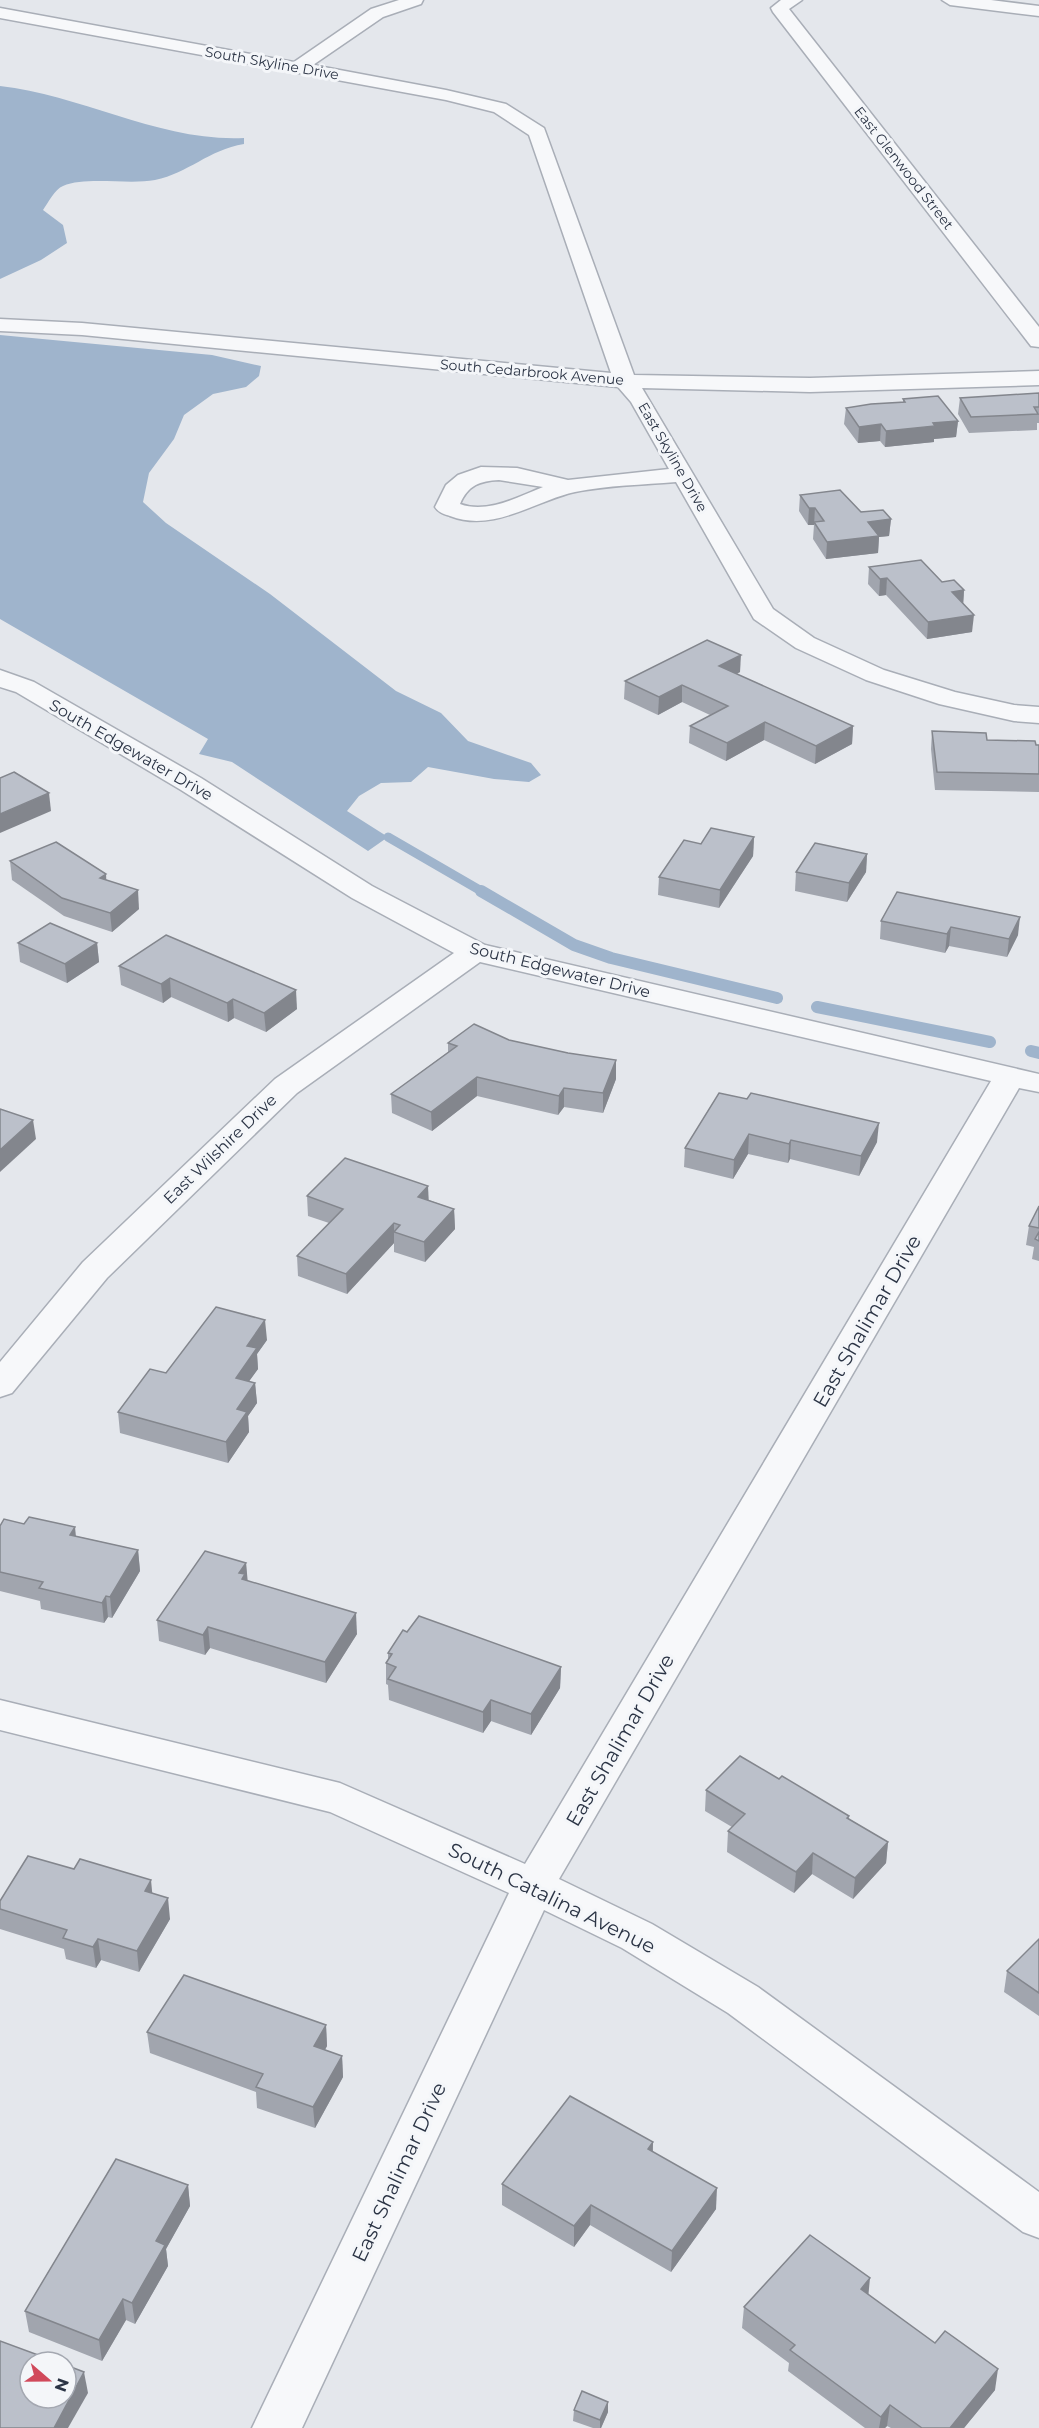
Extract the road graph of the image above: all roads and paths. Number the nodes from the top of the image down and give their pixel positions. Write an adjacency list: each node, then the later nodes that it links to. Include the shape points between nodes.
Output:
1 (415, 0): 6 (street, via 377,13)
2 (794, 0): 9 (street, East Glenwood Street, via 779,8)
3 (950, 0): 4 (street)
4 (1039, 10)
5 (0, 13): 6 (street, South Skyline Drive)
6 (297, 68): 7 (street, South Skyline Drive, via 500,108)
7 (537, 132): 11 (street, East Skyline Drive)
8 (0, 325): 11 (street, South Cedarbrook Avenue)
9 (1039, 341)
10 (1039, 378): 11 (street, South Cedarbrook Avenue, via 810,385)
11 (625, 381): 12 (street, East Skyline Drive)
12 (682, 475): 13 (street); 15 (street, East Skyline Drive, via 763,614 805,643 850,665 948,698)
13 (568, 487)
14 (0, 678): 16 (street, South Edgewater Drive, via 24,687 171,773 362,892)
15 (1039, 715)
16 (475, 952): 17 (street, South Edgewater Drive); 18 (street, East Wilshire Drive, via 286,1086 95,1270)
17 (1025, 1079): 20 (street, East Shalimar Drive)
18 (0, 1385)
19 (0, 1715): 20 (street, South Catalina Avenue, via 340,1800)
20 (534, 1886): 21 (street, South Catalina Avenue, via 637,1936 743,2000); 22 (street, East Shalimar Drive)
21 (1039, 2218)
22 (277, 2428)

